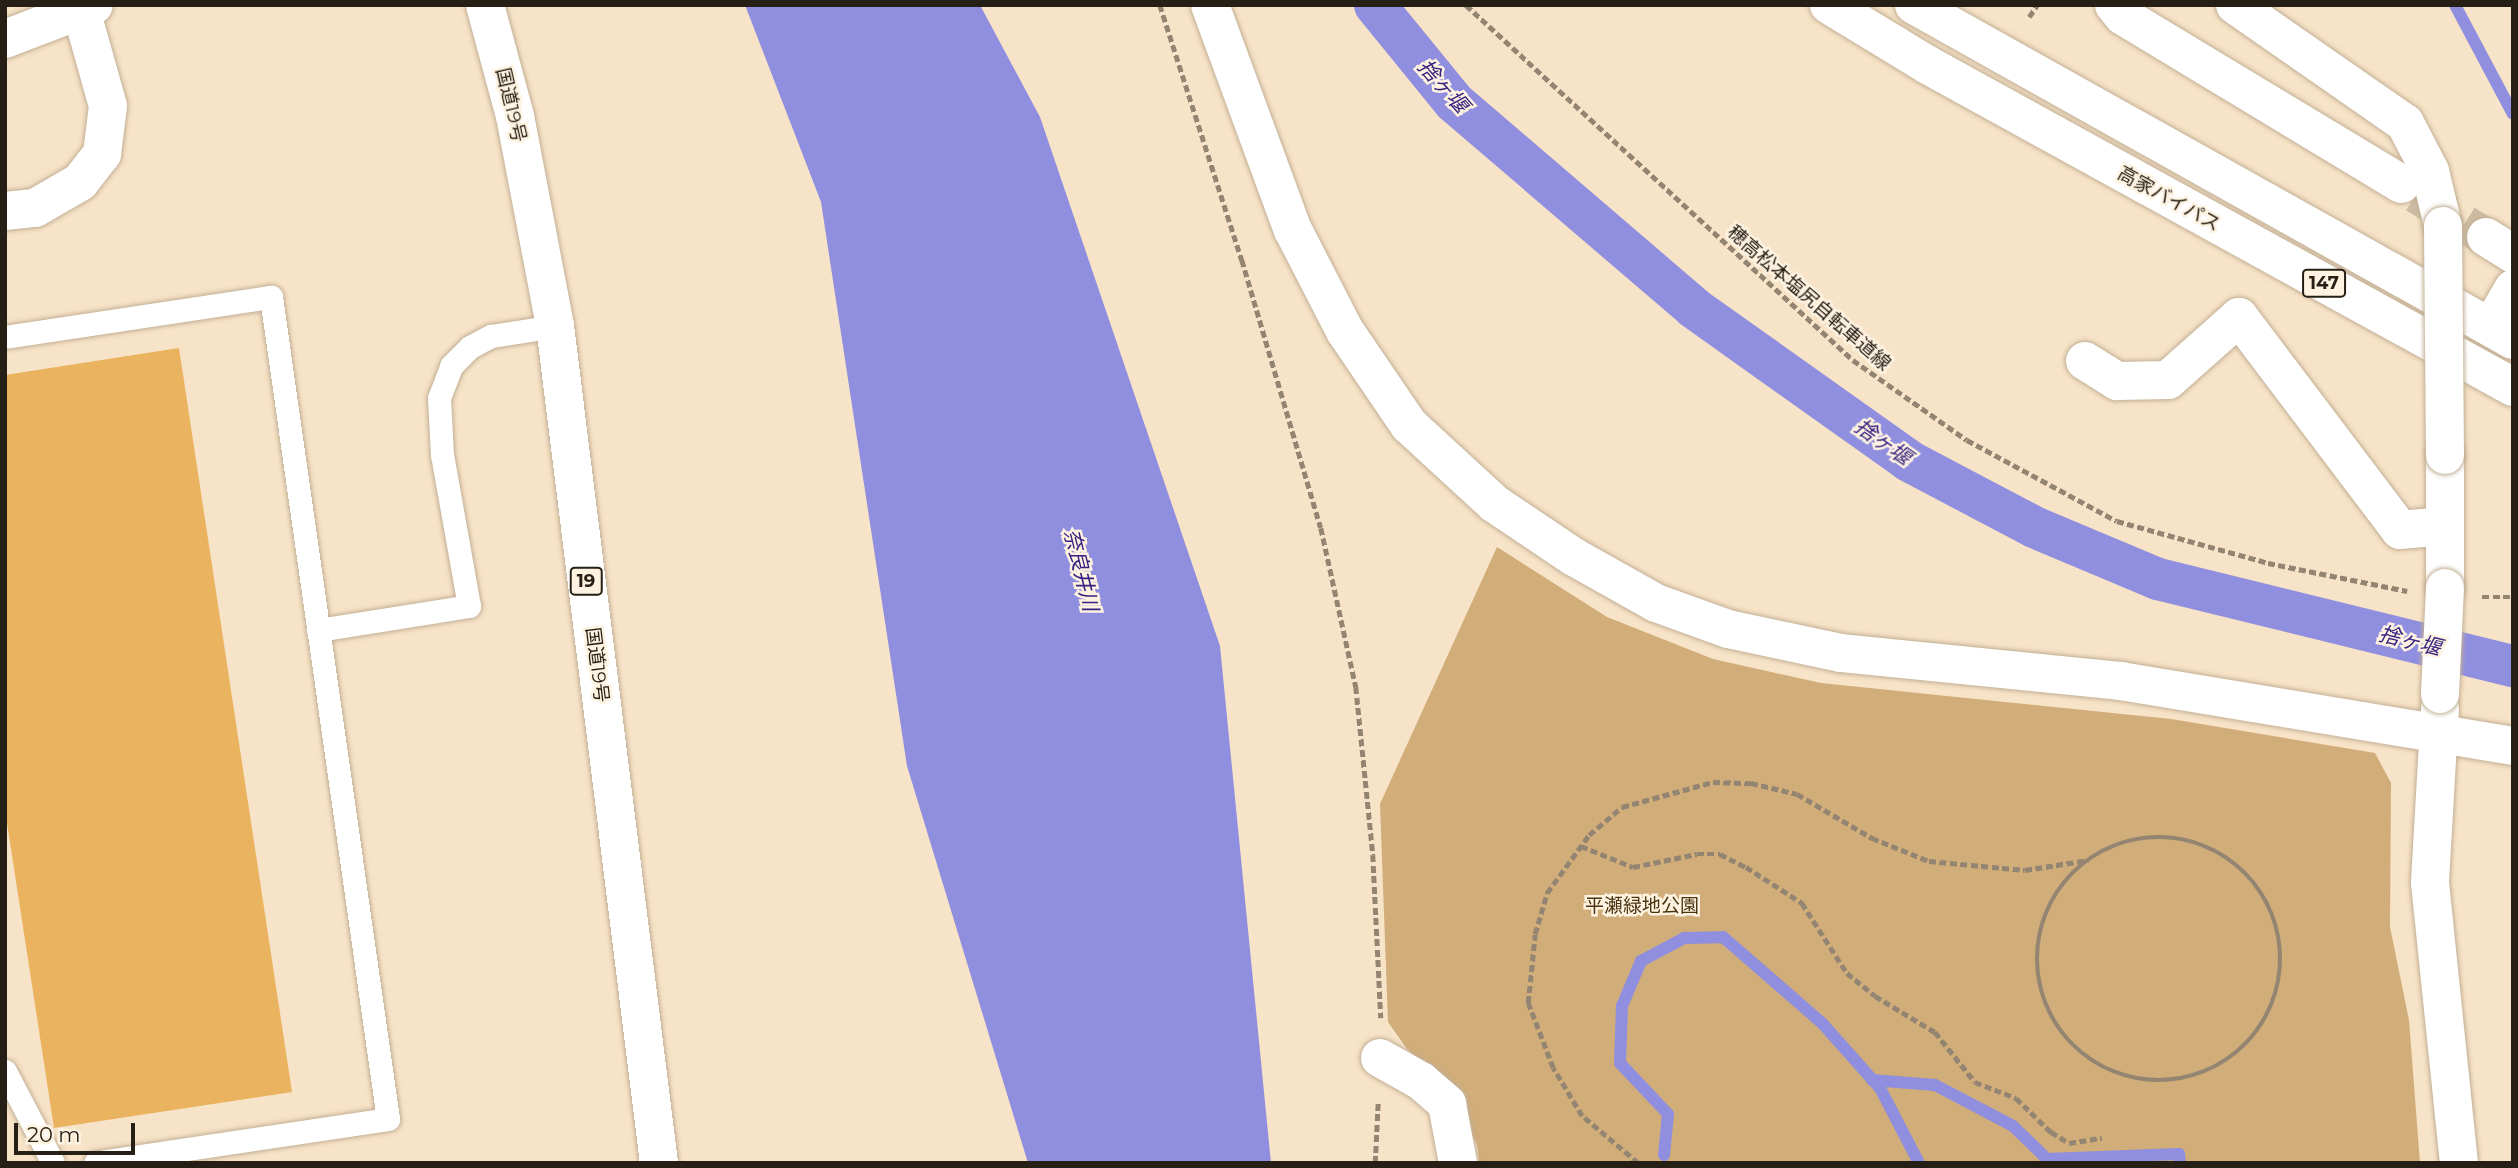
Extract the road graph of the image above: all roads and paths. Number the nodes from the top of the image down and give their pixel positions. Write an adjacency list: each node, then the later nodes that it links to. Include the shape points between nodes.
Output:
1 (485, 5): 16 (main road, 国道19号 / 19, via 515,116)
2 (1160, 5): 29 (path, via 1321,528 1356,687 1373,855)
3 (1210, 5): 25 (main road, via 1293,230 1345,331 1409,425 1495,504 1574,557 1656,603 1728,629 1841,653 2121,681)
4 (1466, 5): 22 (path, 穂高松本塩尻自転車道線, via 1853,360 1967,440 2117,521 2267,563)
5 (1829, 5): 20 (main road, 高家バイパス / 147, via 1949,77)
6 (1914, 5): 17 (main road, 147)
7 (2037, 5): 11 (path)
8 (2114, 5): 13 (main road, via 2123,16)
9 (2235, 5): 21 (main road, bridge, via 2405,122 2430,171 2443,226)
10 (88, 7): 12 (main road); 14 (main road, via 108,106 102,154 80,182 35,208)
11 (2029, 17)
12 (5, 39)
13 (2401, 184)
14 (5, 211)
15 (2513, 289): 17 (main road)
16 (555, 326): 24 (lane, via 491,336 470,347 451,366 439,398 442,455 469,606); 34 (main road, 国道19号 / 19)
17 (2502, 333)
18 (5, 337): 24 (lane, via 271,298)
19 (2085, 361): 21 (main road, via 2117,381 2168,380 2239,317 2400,530)
20 (2513, 387)
21 (2445, 526): 22 (main road)
22 (2444, 593): 23 (path, 穂高松本塩尻自転車道線); 25 (main road, bridge)
23 (2513, 597)
24 (318, 630): 33 (lane, via 388,1119)
25 (2438, 732): 26 (main road); 38 (main road, via 2430,883)
26 (2513, 746)
27 (1581, 846): 28 (path, via 1622,807 1713,782 1751,783 1797,794 1872,838 1929,861 2025,870); 31 (path, via 1633,867 1697,854 1720,855 1746,867 1802,903 1847,974 1935,1032 1975,1082 2016,1098 2069,1143); 37 (path, via 1547,893 1535,934 1528,1003 1553,1068 1582,1116)
28 (2088, 860): 28 (path, via 2072,872 2048,906 2036,945 2038,986 2054,1024 2082,1055 2118,1075 2159,1082 2200,1075 2236,1055 2263,1025 2273,1000 2282,949 2272,910 2251,876 2220,852 2182,837 2142,837 2104,849)
29 (1380, 1058): 35 (path); 36 (main road, via 1421,1081 1447,1104)
30 (5, 1071): 32 (lane)
31 (2102, 1138)
32 (53, 1163)
33 (95, 1163)
34 (659, 1163)
35 (1375, 1163)
36 (1458, 1163)
37 (1639, 1163)
38 (2459, 1163)

